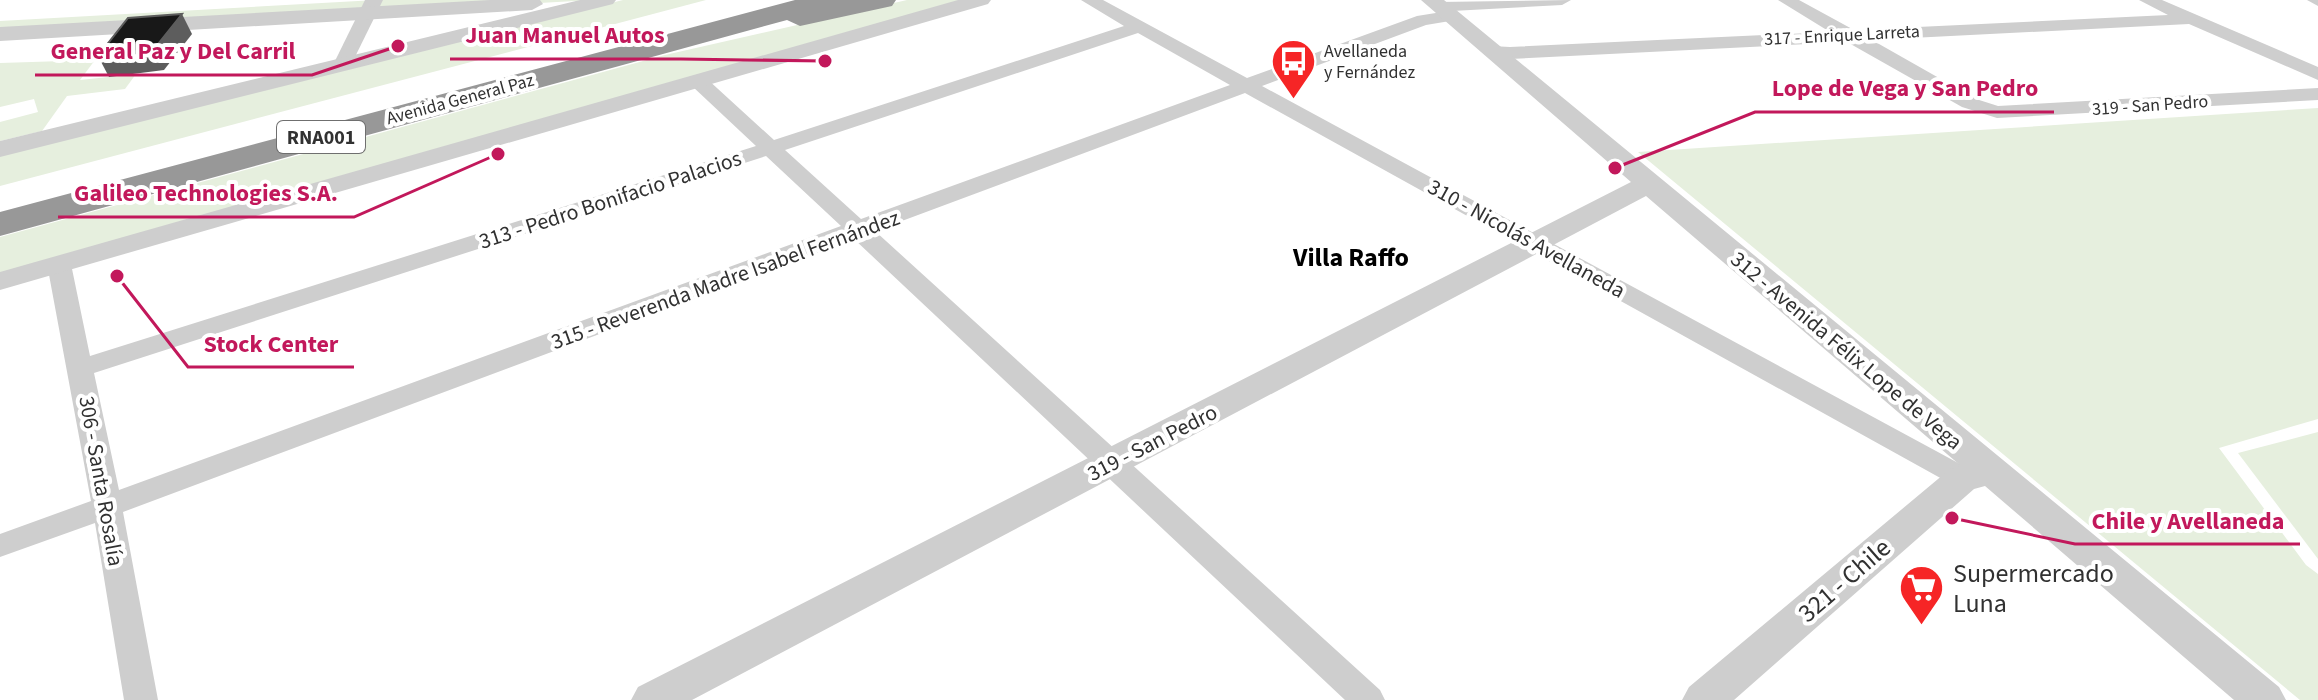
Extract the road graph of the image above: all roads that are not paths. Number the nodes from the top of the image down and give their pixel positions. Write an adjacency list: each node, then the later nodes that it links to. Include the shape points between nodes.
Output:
1 (593, 0): 12 (street)
2 (606, 0): 21 (street)
3 (742, 0): 19 (highway)
4 (768, 0): 19 (highway, Avenida General Paz / RNA001)
5 (828, 0): 19 (highway, Avenida General Paz / RNA001)
6 (882, 0): 19 (highway)
7 (981, 0): 23 (street)
8 (1090, 0): 16 (street, 310 - Nicolás Avellaneda)
9 (1562, 0): 13 (street, 315 - Reverenda Madre Isabel Fernández)
10 (1787, 0): 18 (street)
11 (2148, 0): 14 (street)
12 (373, 4): 15 (street); 17 (street); 21 (street)
13 (1440, 8): 20 (street, 312 - Avenida Félix Lope de Vega); 24 (street, 315 - Reverenda Madre Isabel Fernández, via 1423,20)
14 (2193, 19): 18 (street, 317 - Enrique Larreta); 22 (street)
15 (0, 21)
16 (1139, 27): 24 (street, 310 - Nicolás Avellaneda); 26 (street, 313 - Pedro Bonifacio Palacios)
17 (0, 34)
18 (1849, 34): 20 (street, 317 - Enrique Larreta); 25 (street, 319 - San Pedro, via 1982,108 2015,113)
19 (633, 44): 29 (highway, Avenida General Paz / RNA001); 30 (highway, Avenida General Paz / RNA001)
20 (1491, 51): 28 (street, 312 - Avenida Félix Lope de Vega)
21 (342, 65): 27 (street)
22 (2318, 74)
23 (699, 82): 26 (street); 33 (street)
24 (1245, 86): 31 (street, 315 - Reverenda Madre Isabel Fernández); 32 (street, 310 - Nicolás Avellaneda)
25 (2318, 94)
26 (770, 148): 31 (street); 35 (street, 313 - Pedro Bonifacio Palacios)
27 (0, 149)
28 (1650, 183): 32 (street, 319 - San Pedro); 37 (street, 312 - Avenida Félix Lope de Vega)
29 (0, 202)
30 (0, 224)
31 (859, 230): 36 (street); 38 (street, 315 - Reverenda Madre Isabel Fernández)
32 (1535, 242): 36 (street, 319 - San Pedro); 37 (street, 310 - Nicolás Avellaneda)
33 (59, 264): 34 (street); 35 (street, 306 - Santa Rosalía)
34 (0, 281)
35 (81, 368): 38 (street, 306 - Santa Rosalía)
36 (1111, 463): 41 (street, 319 - San Pedro); 42 (street)
37 (1977, 476): 43 (street, 321 - Chile); 44 (street, 312 - Avenida Félix Lope de Vega)
38 (107, 505): 39 (street, 315 - Reverenda Madre Isabel Fernández); 40 (street, 306 - Santa Rosalía)
39 (0, 546)
40 (141, 700)
41 (653, 700)
42 (1368, 700)
43 (1704, 700)
44 (2264, 700)

